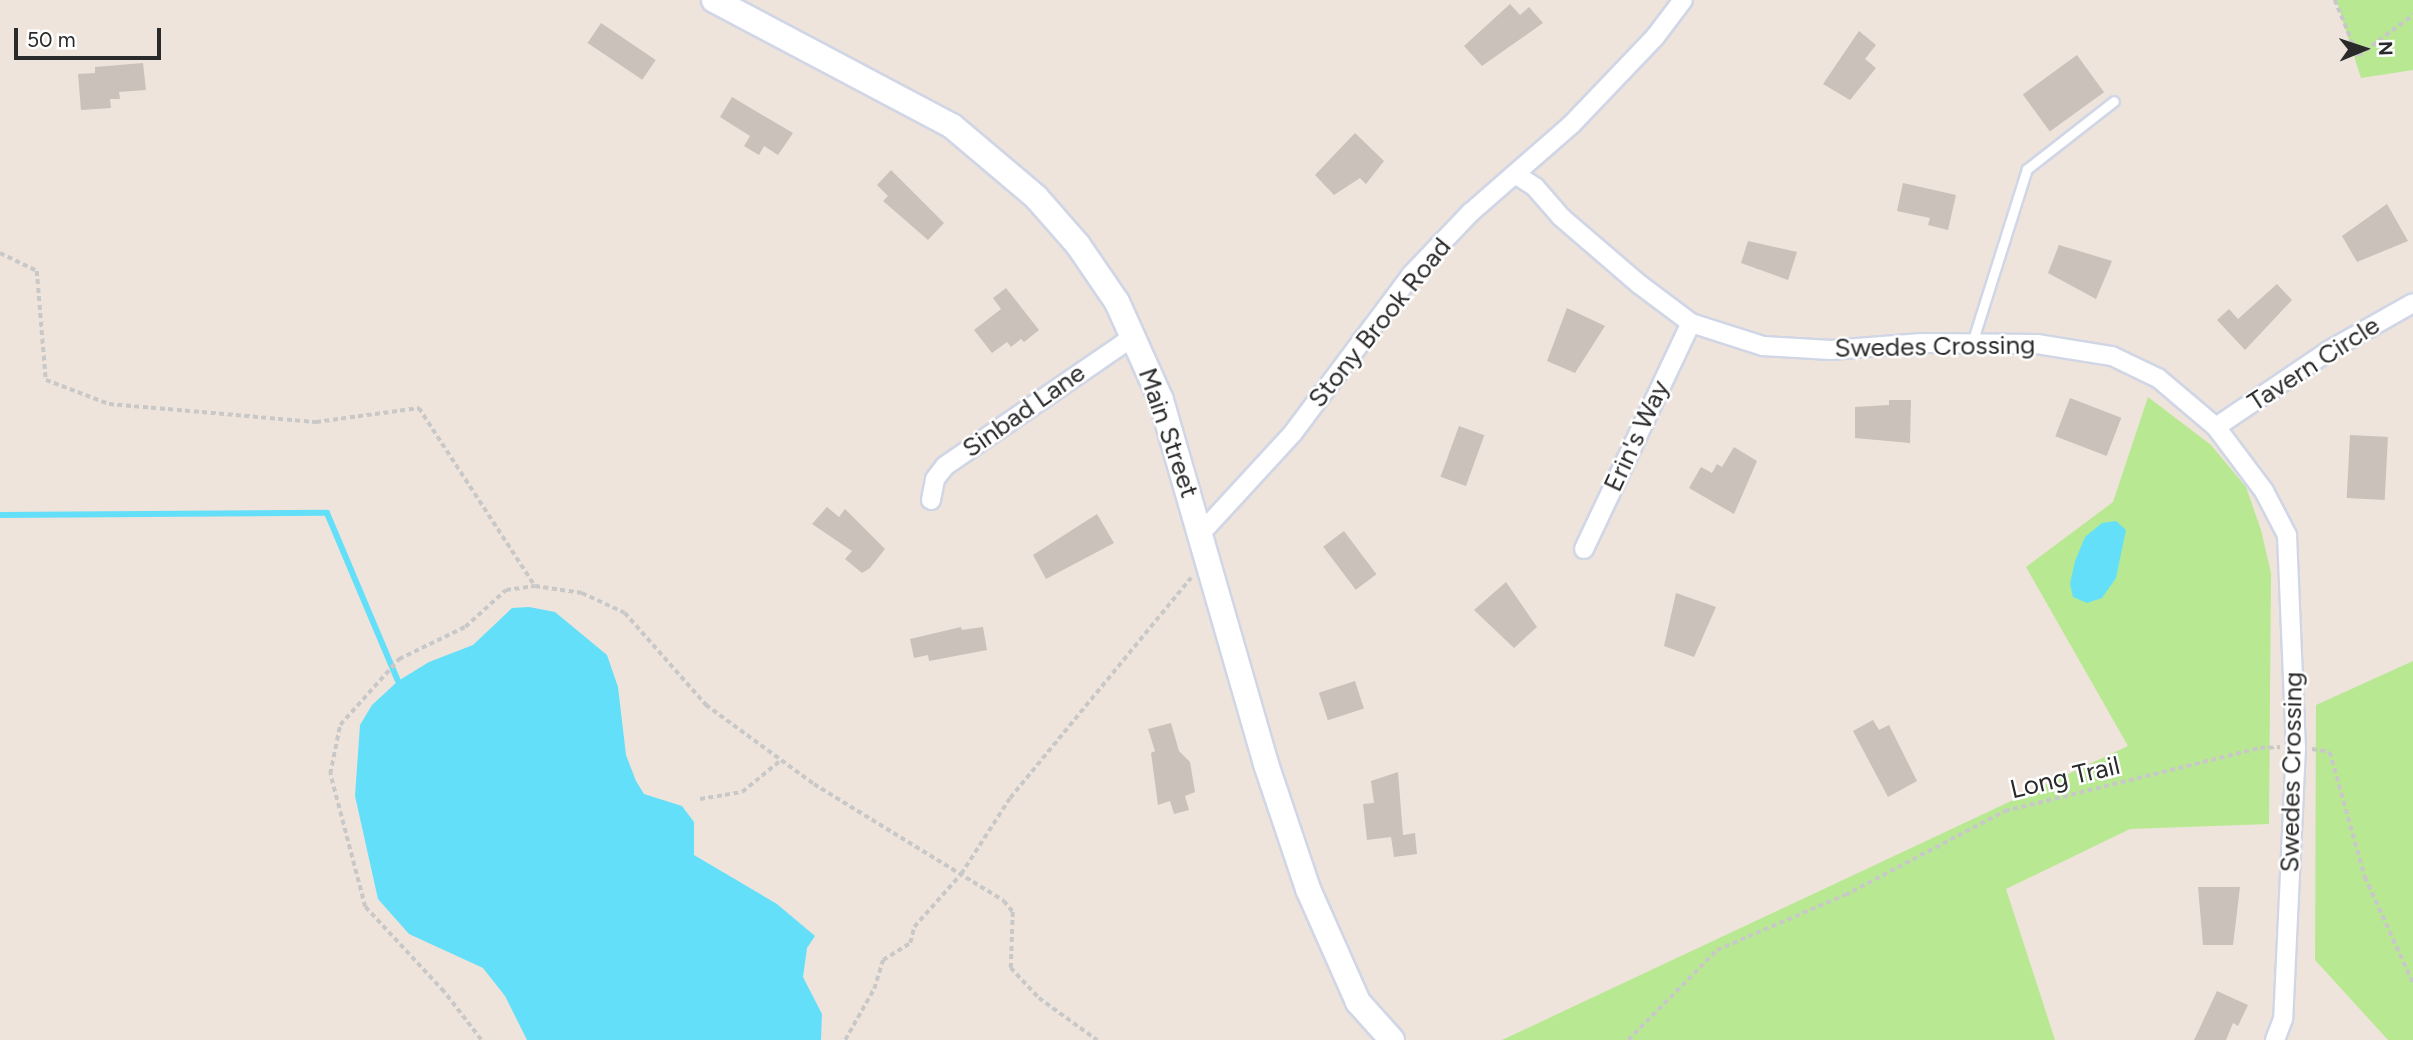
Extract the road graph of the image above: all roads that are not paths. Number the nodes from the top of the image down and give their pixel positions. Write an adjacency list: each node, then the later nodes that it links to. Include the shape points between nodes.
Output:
1 (714, 0): 7 (main road, Main Street, via 952,126 995,160 1078,245)
2 (1683, 0): 4 (street, Stony Brook Road, via 1590,106)
3 (2114, 101): 8 (lane, via 2027,169)
4 (1515, 174): 6 (street, Swedes Crossing, via 1535,187 1561,217 1639,285); 11 (street, Stony Brook Road, via 1411,275 1293,433)
5 (2413, 303): 9 (street, Tavern Circle, via 2330,350)
6 (1691, 323): 8 (street, Swedes Crossing, via 1763,345 1831,350); 12 (street, Erin's Way)
7 (1134, 335): 10 (street, Sinbad Lane, via 945,466 935,480); 11 (main road, Main Street, via 1161,400)
8 (1972, 343): 9 (street, Swedes Crossing, via 2037,344 2112,356 2158,378)
9 (2216, 427): 14 (street, Swedes Crossing, via 2264,491 2287,535 2296,747 2283,1019)
10 (931, 500)
11 (1202, 532): 13 (main road, Main Street, via 1258,739 1308,889 1357,1002)
12 (1584, 549)
13 (1392, 1040)
14 (2275, 1040)

